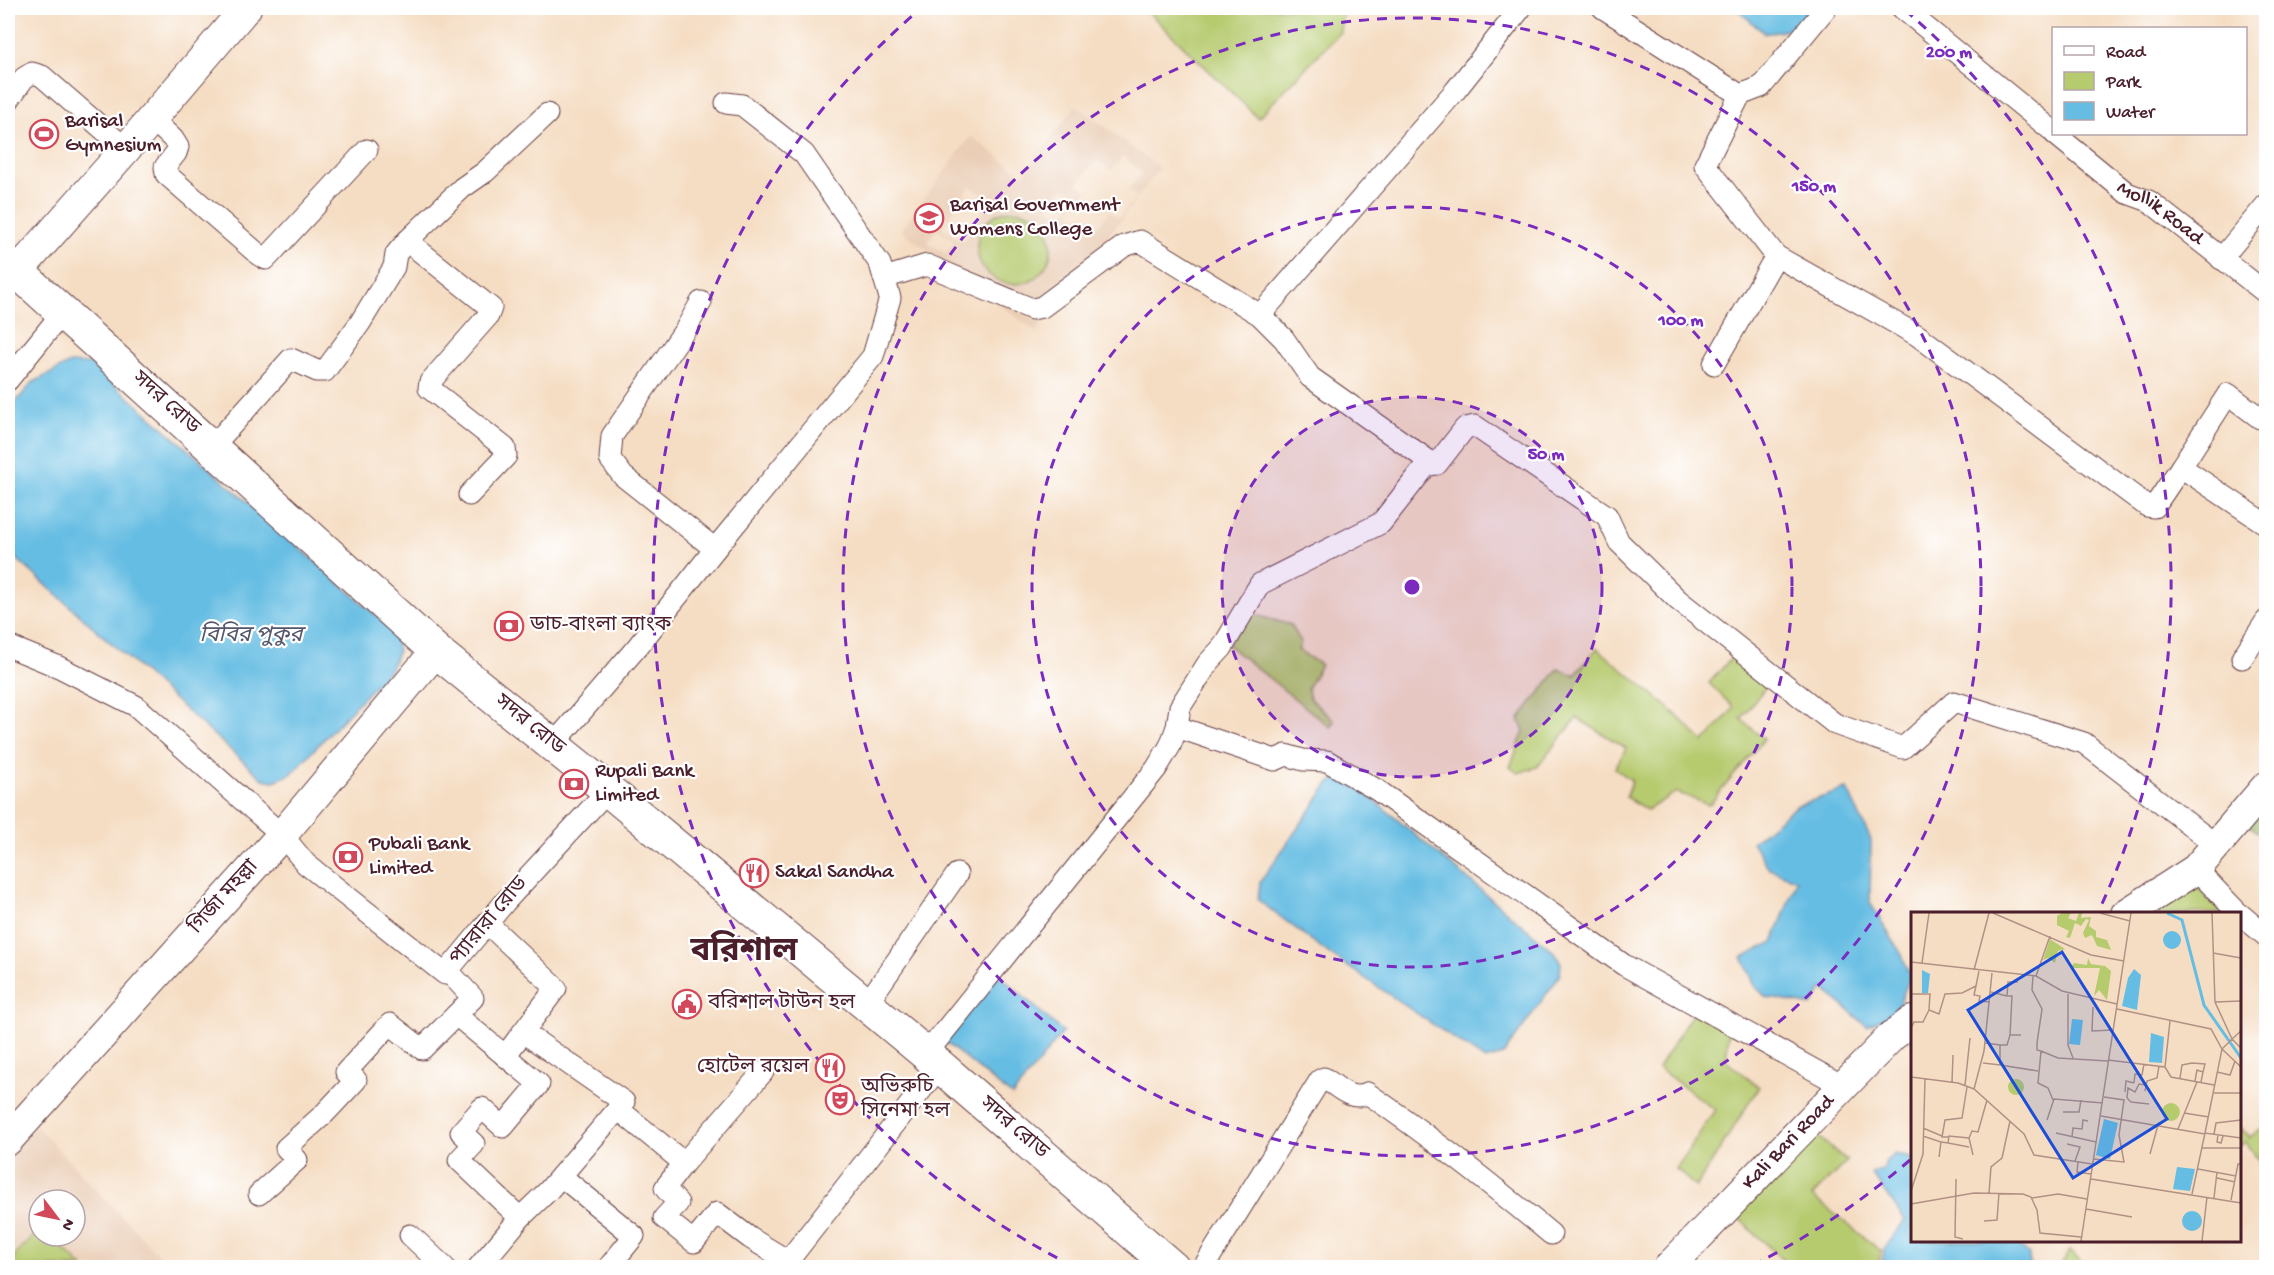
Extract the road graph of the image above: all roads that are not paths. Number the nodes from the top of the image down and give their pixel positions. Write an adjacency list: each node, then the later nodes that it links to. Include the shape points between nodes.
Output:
1 (246, 8): 10 (main road)
2 (1521, 8): 24 (street, via 1455,91)
3 (1603, 8): 6 (street)
4 (1826, 8): 6 (street, via 1761,87)
5 (1902, 8): 11 (street, Mollik Road)
6 (1740, 95): 17 (street, via 1706,165)
7 (8, 101): 13 (street, via 24,78 32,73 42,76)
8 (726, 103): 20 (street, via 742,105 804,154 880,264)
9 (547, 114): 16 (street)
10 (151, 118): 13 (main road); 14 (street, via 178,147 165,167 166,174 266,259)
11 (2052, 131)
12 (2056, 135): 18 (street, Mollik Road, via 2127,193 2149,201)
13 (126, 148): 19 (main road)
14 (367, 150)
15 (2266, 205): 18 (street)
16 (407, 241): 28 (street, via 396,254 394,267 360,323 326,371 291,359); 31 (street, via 491,308 489,316 430,382 429,388 505,448 506,456)
17 (1776, 256): 25 (street); 30 (street, via 1917,334 2147,506 2154,507 2159,502)
18 (2221, 259): 21 (street, Mollik Road)
19 (13, 267): 23 (main road, সদর রোড)
20 (884, 278): 24 (street, via 927,265 1032,309 1042,307 1124,246 1140,241); 33 (street, via 890,298 873,356)
21 (2266, 293)
22 (701, 302): 33 (street, via 612,436 610,459 623,476)
23 (63, 312): 26 (street); 28 (main road, সদর রোড)
24 (1260, 315): 29 (street, via 1284,339 1310,377)
25 (1713, 364)
26 (8, 380)
27 (2266, 412): 30 (street, via 2260,417 2228,394)
28 (212, 447): 36 (main road, সদর রোড)
29 (1434, 464): 38 (street, via 1426,466 1381,523 1260,584 1180,708); 43 (street, via 1465,428 1475,426 1608,516 1619,542 1678,600 1835,724 1903,748 1954,702 2085,743)
30 (2181, 467): 32 (street)
31 (469, 495)
32 (2266, 524)
33 (715, 549): 39 (street)
34 (2266, 621): 37 (street)
35 (8, 646): 42 (street, via 136,706)
36 (436, 651): 39 (main road, সদর রোড); 42 (main road, গির্জা মহল্লা)
37 (2242, 658)
38 (1177, 727): 57 (street, via 1156,769); 59 (street, via 1275,760 1286,755 1327,761 1377,790 1624,964)
39 (553, 745): 41 (main road, সদর রোড)
40 (2266, 787): 43 (main road)
41 (608, 790): 49 (street, প্যারারা রোড); 52 (main road, সদর রোড)
42 (282, 835): 51 (street, প্যারারা রোড, via 306,864 445,975); 61 (main road, গির্জা মহল্লা)
43 (2216, 845): 44 (main road)
44 (2196, 870): 46 (main road); 47 (street)
45 (957, 874): 52 (street)
46 (2129, 912)
47 (2237, 912)
48 (2241, 916): 50 (street)
49 (488, 923): 51 (street, প্যারারা রোড); 55 (street, via 556,988)
50 (2266, 936)
51 (448, 971): 53 (street, via 473,998)
52 (866, 1005): 57 (main road, সদর রোড)
53 (456, 1015): 56 (street); 64 (street, via 422,1049 390,1024 346,1072 356,1080 286,1148 297,1160)
54 (1911, 1022): 59 (main road, Kali Bari Road)
55 (523, 1032): 56 (street); 60 (street, via 624,1102)
56 (505, 1056): 65 (street, via 539,1084 504,1127 482,1108 461,1132 474,1144 459,1160)
57 (933, 1060): 68 (street); 72 (main road, সদর রোড)
58 (763, 1072): 62 (street)
59 (1843, 1086): 74 (main road, Kali Bari Road)
60 (618, 1108): 62 (street); 63 (street)
61 (8, 1140)
62 (684, 1163): 68 (street, via 665,1188 678,1203 664,1218 694,1242 717,1213)
63 (561, 1176): 65 (street); 71 (street, via 634,1236)
64 (259, 1194)
65 (520, 1218): 70 (street)
66 (1551, 1234): 73 (street, via 1426,1134 1366,1093 1360,1098 1353,1097 1324,1078)
67 (410, 1235): 69 (street)
68 (791, 1264)
69 (445, 1268)
70 (478, 1268)
71 (609, 1268)
72 (1173, 1268)
73 (1203, 1268)
74 (1668, 1268)

